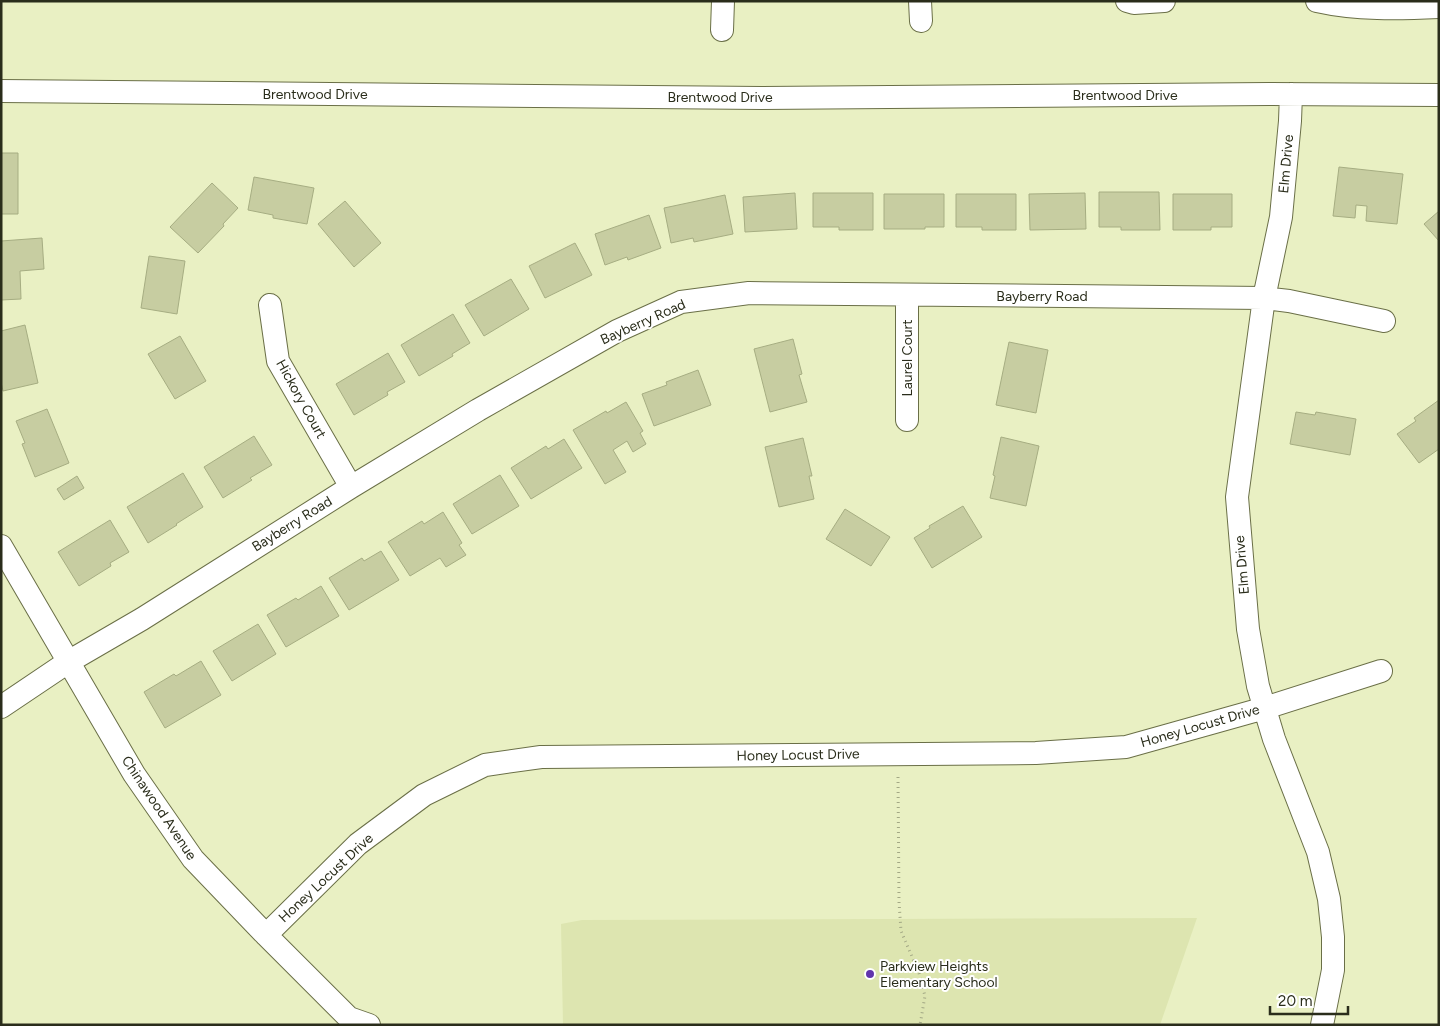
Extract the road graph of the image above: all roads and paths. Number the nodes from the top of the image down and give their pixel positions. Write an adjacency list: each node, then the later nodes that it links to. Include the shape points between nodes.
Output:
1 (722, 1): 6 (street)
2 (1127, 1): 3 (street)
3 (1164, 1)
4 (1317, 1): 5 (street, via 1340,6 1407,9)
5 (1439, 6)
6 (722, 30)
7 (1, 91): 8 (street, Brentwood Drive, via 761,98)
8 (1291, 94): 9 (street, Brentwood Drive); 11 (street, Elm Drive, via 1282,217)
9 (1439, 94)
10 (907, 295): 11 (street, Bayberry Road); 14 (street, Laurel Court); 15 (street, Bayberry Road, via 749,293 681,302 617,330)
11 (1264, 298): 13 (street, Bayberry Road); 20 (street, Elm Drive, via 1237,497 1248,629)
12 (270, 304): 15 (street, Hickory Court, via 278,361)
13 (1384, 320)
14 (907, 420)
15 (351, 487): 17 (street, Bayberry Road)
16 (1, 546): 17 (street, Chinawood Avenue)
17 (68, 662): 19 (street, Bayberry Road); 22 (street, Chinawood Avenue, via 134,774 193,859)
18 (1381, 671): 20 (street, Honey Locust Drive)
19 (1, 707)
20 (1265, 708): 22 (street, Honey Locust Drive, via 1126,747 1036,753 541,757 485,765 424,796 358,844); 25 (street, Elm Drive, via 1318,852 1329,898 1333,970)
21 (898, 772): 24 (path, via 901,930 925,996)
22 (266, 935): 23 (street, Chinawood Avenue, via 349,1018)
23 (369, 1025)
24 (920, 1025)
25 (1322, 1025)

